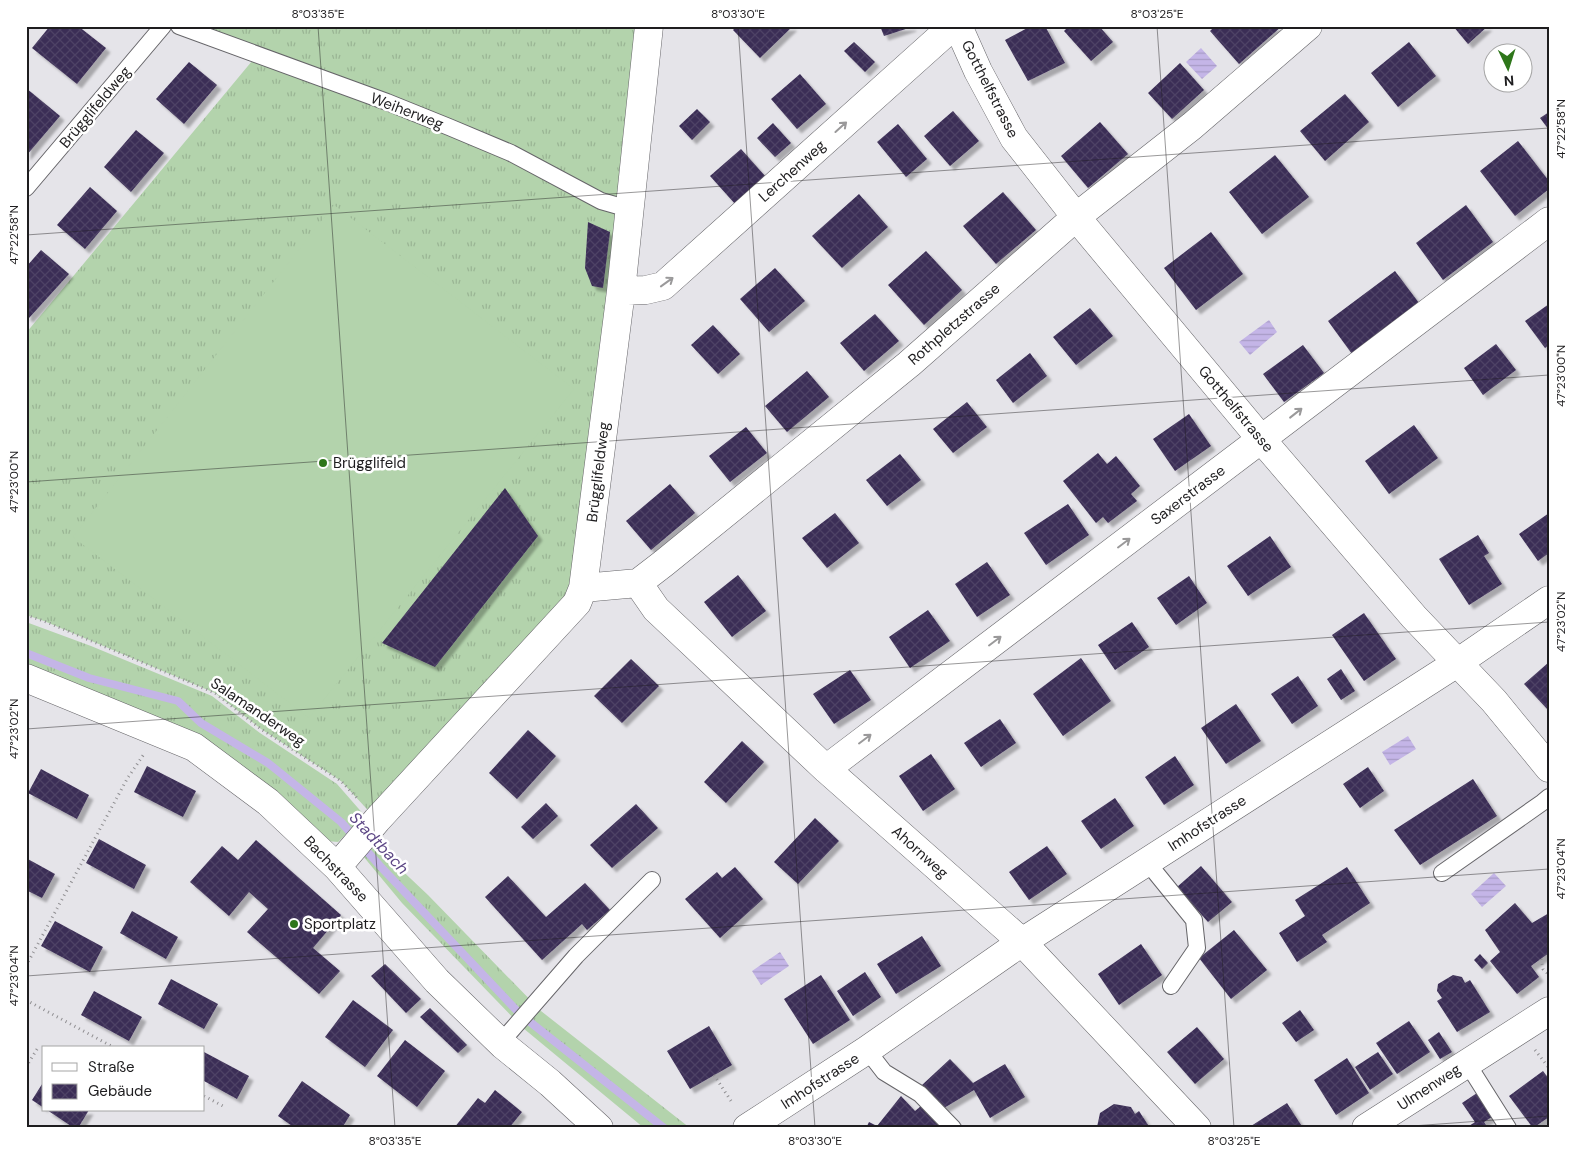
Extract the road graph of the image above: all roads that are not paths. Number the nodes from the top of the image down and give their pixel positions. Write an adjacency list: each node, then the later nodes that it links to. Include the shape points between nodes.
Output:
1 (164, 26): 7 (lane, Brügglifeldweg)
2 (179, 26): 8 (lane, Weiherweg, via 387,102 511,153 601,202)
3 (649, 26): 8 (street, Brügglifeldweg)
4 (953, 26): 11 (street, Lerchenweg, one-way to 4, via 664,286)
5 (958, 26): 9 (street, Gotthelfstrasse, via 1014,138)
6 (1308, 26): 9 (street, Rothpletzstrasse, via 1192,126)
7 (26, 188)
8 (628, 209): 11 (street, Brügglifeldweg)
9 (1076, 217): 12 (street, Gotthelfstrasse); 13 (street, Rothpletzstrasse, via 909,364)
10 (1549, 221): 12 (street, Saxerstrasse, one-way to 10)
11 (621, 291): 14 (street, Brügglifeldweg)
12 (1261, 439): 16 (street, Gotthelfstrasse); 18 (street, Saxerstrasse, one-way to 12)
13 (638, 582): 14 (street); 18 (street, Ahornweg, via 656,609)
14 (583, 588): 22 (street, Brügglifeldweg, via 577,603)
15 (1549, 600): 16 (street, Imhofstrasse)
16 (1457, 663): 19 (street, Gotthelfstrasse, via 1494,701); 21 (street, Imhofstrasse)
17 (26, 678): 22 (street, Bachstrasse, via 194,747 268,802)
18 (826, 768): 25 (street, Ahornweg)
19 (1549, 768)
20 (1549, 797): 23 (lane)
21 (1147, 862): 25 (street, Imhofstrasse); 26 (lane, via 1194,920 1197,948)
22 (337, 867): 28 (street, Bachstrasse, via 437,981)
23 (1442, 873)
24 (652, 880): 28 (lane, via 576,956)
25 (1022, 942): 29 (street, Imhofstrasse); 34 (street, Ahornweg)
26 (1171, 986)
27 (1549, 1011): 30 (street, Ulmenweg)
28 (508, 1036): 32 (street, Bachstrasse, via 550,1084)
29 (867, 1050): 31 (street, Imhofstrasse); 33 (lane, Imhofstrasse, via 884,1072 920,1094)
30 (1467, 1063): 35 (street, Ulmenweg); 36 (lane, Ulmenweg)
31 (741, 1118)
32 (599, 1128)
33 (954, 1128)
34 (1197, 1128)
35 (1366, 1128)
36 (1508, 1128)

